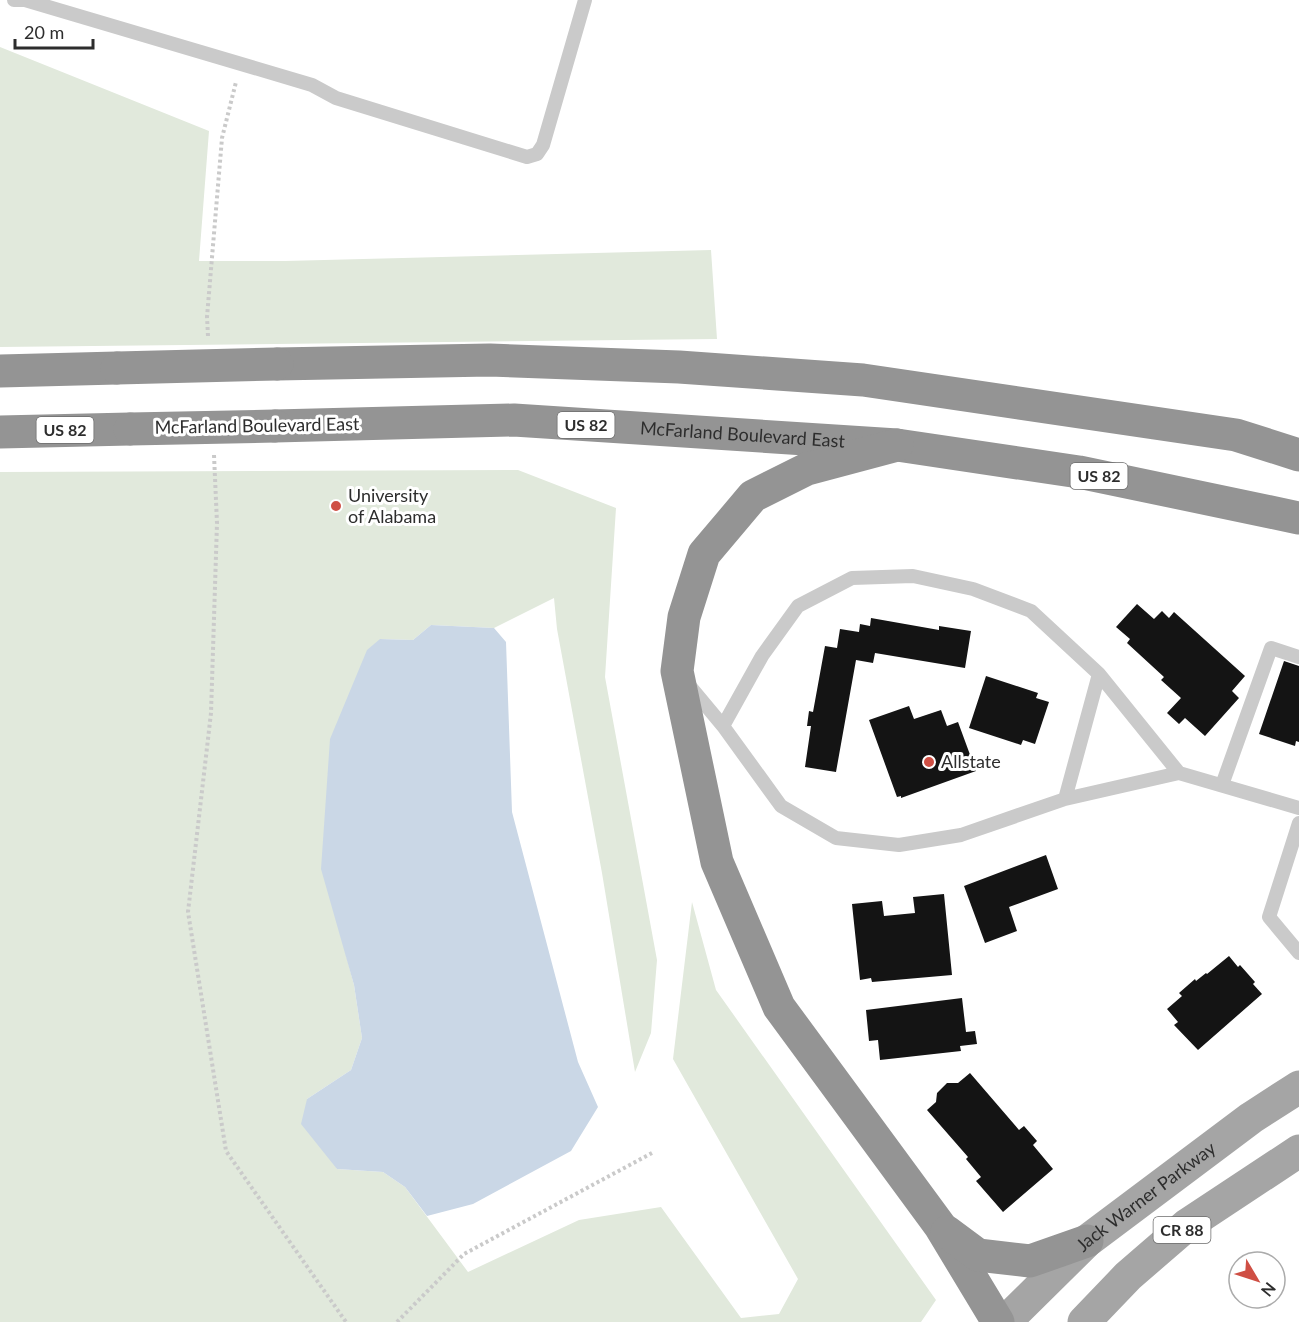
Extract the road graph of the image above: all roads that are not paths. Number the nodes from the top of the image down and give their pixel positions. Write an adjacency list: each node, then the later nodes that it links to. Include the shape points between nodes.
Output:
1 (14, 0): 2 (lane, via 25,0 312,85 336,98 527,157 537,154 543,145)
2 (585, 0)
3 (0, 371): 6 (highway, bridge, via 490,360 679,367 863,380)
4 (1299, 430): 6 (highway)
5 (0, 432): 7 (highway, McFarland Boulevard East / US 82, bridge, via 514,420)
6 (1236, 435): 8 (highway)
7 (897, 445): 9 (highway, McFarland Boulevard East / US 82, via 1079,472); 11 (highway, via 807,469 753,496 704,554 684,617)
8 (1299, 455)
9 (1299, 518)
10 (1299, 657): 15 (lane, via 1271,648)
11 (676, 671): 13 (lane); 22 (highway, via 717,862 779,1007)
12 (1099, 674): 13 (lane, via 1022,607 974,589 913,576 852,578 798,606 762,656); 14 (lane); 16 (lane)
13 (723, 726): 16 (lane, via 781,806 836,838 899,845 951,837)
14 (1179, 772): 15 (lane); 16 (lane)
15 (1222, 784): 17 (lane)
16 (1065, 799)
17 (1299, 808)
18 (1299, 823): 19 (lane, via 1269,917)
19 (1299, 952)
20 (1299, 1088): 23 (main road, Jack Warner Parkway / CR 88, via 1251,1118)
21 (1299, 1151): 26 (main road, CR 88, via 1187,1225 1128,1276)
22 (940, 1226): 23 (highway, via 978,1254 1030,1261); 24 (highway)
23 (1087, 1241): 25 (main road, Jack Warner Parkway / CR 88)
24 (998, 1322)
25 (1005, 1322)
26 (1084, 1322)

